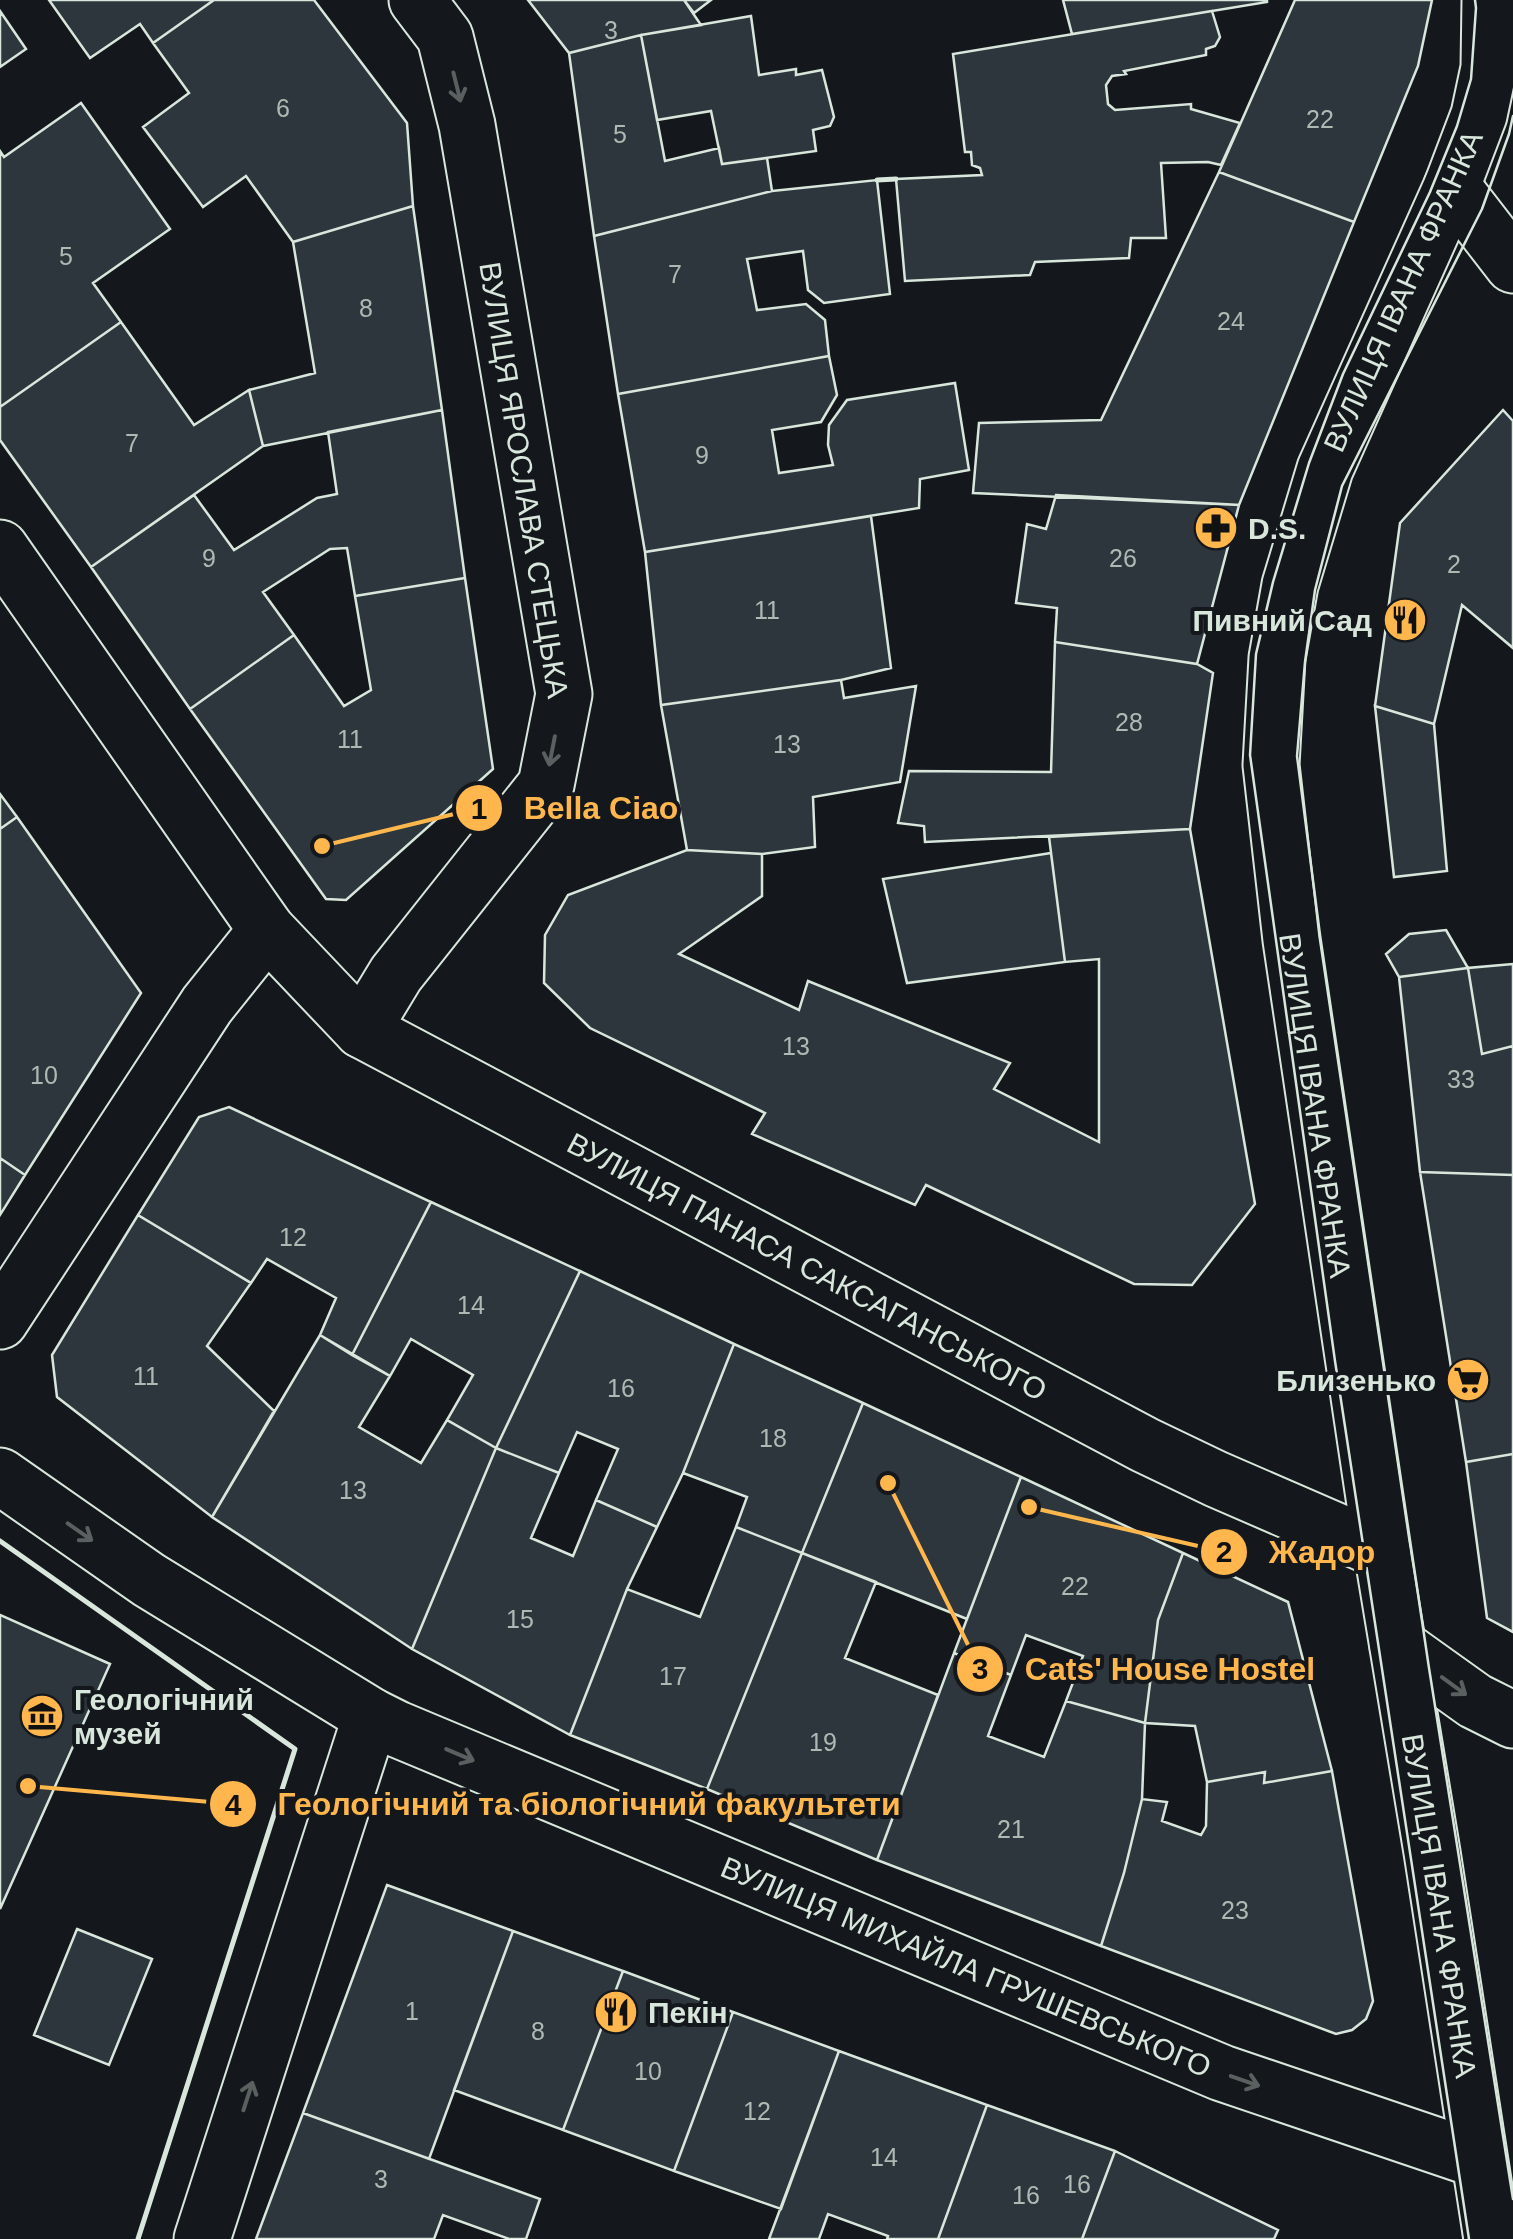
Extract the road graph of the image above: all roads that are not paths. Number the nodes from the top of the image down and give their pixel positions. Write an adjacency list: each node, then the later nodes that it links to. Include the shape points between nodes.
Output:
1 (417, 0): 7 (street, ВУЛИЦЯ ЯРОСЛАВА СТЕЦЬКА, one-way to 7, via 445,37 467,124 564,694 546,785 396,974)
2 (1490, 0): 3 (street, ВУЛИЦЯ ІВАНА ФРАНКА, via 1489,68)
3 (1452, 186): 4 (street); 10 (street, ВУЛИЦЯ ІВАНА ФРАНКА, via 1324,469 1290,585 1277,658 1271,765)
4 (1513, 265)
5 (0, 548): 6 (street, ВУЛИЦЯ ПАНАСА САКСАГАНСЬКОГО)
6 (267, 930): 7 (street, ВУЛИЦЯ ПАНАСА САКСАГАНСЬКОГО); 8 (street, via 207,1005)
7 (362, 1030): 10 (street, ВУЛИЦЯ ПАНАСА САКСАГАНСЬКОГО, via 1145,1445)
8 (0, 1321)
9 (0, 1476): 12 (street, ВУЛИЦЯ МИХАЙЛА ГРУШЕВСЬКОГО, one-way to 12, via 148,1580)
10 (1382, 1551): 11 (street, ВУЛИЦЯ ІВАНА ФРАНКА)
11 (1398, 1646): 13 (street, one-way to 13); 14 (street, ВУЛИЦЯ ІВАНА ФРАНКА)
12 (371, 1716): 14 (street, ВУЛИЦЯ МИХАЙЛА ГРУШЕВСЬКОГО, one-way to 14, via 1222,2073); 15 (street, one-way to 12)
13 (1513, 1720)
14 (1479, 2160): 16 (street, ВУЛИЦЯ ІВАНА ФРАНКА)
15 (202, 2239)
16 (1492, 2239)

